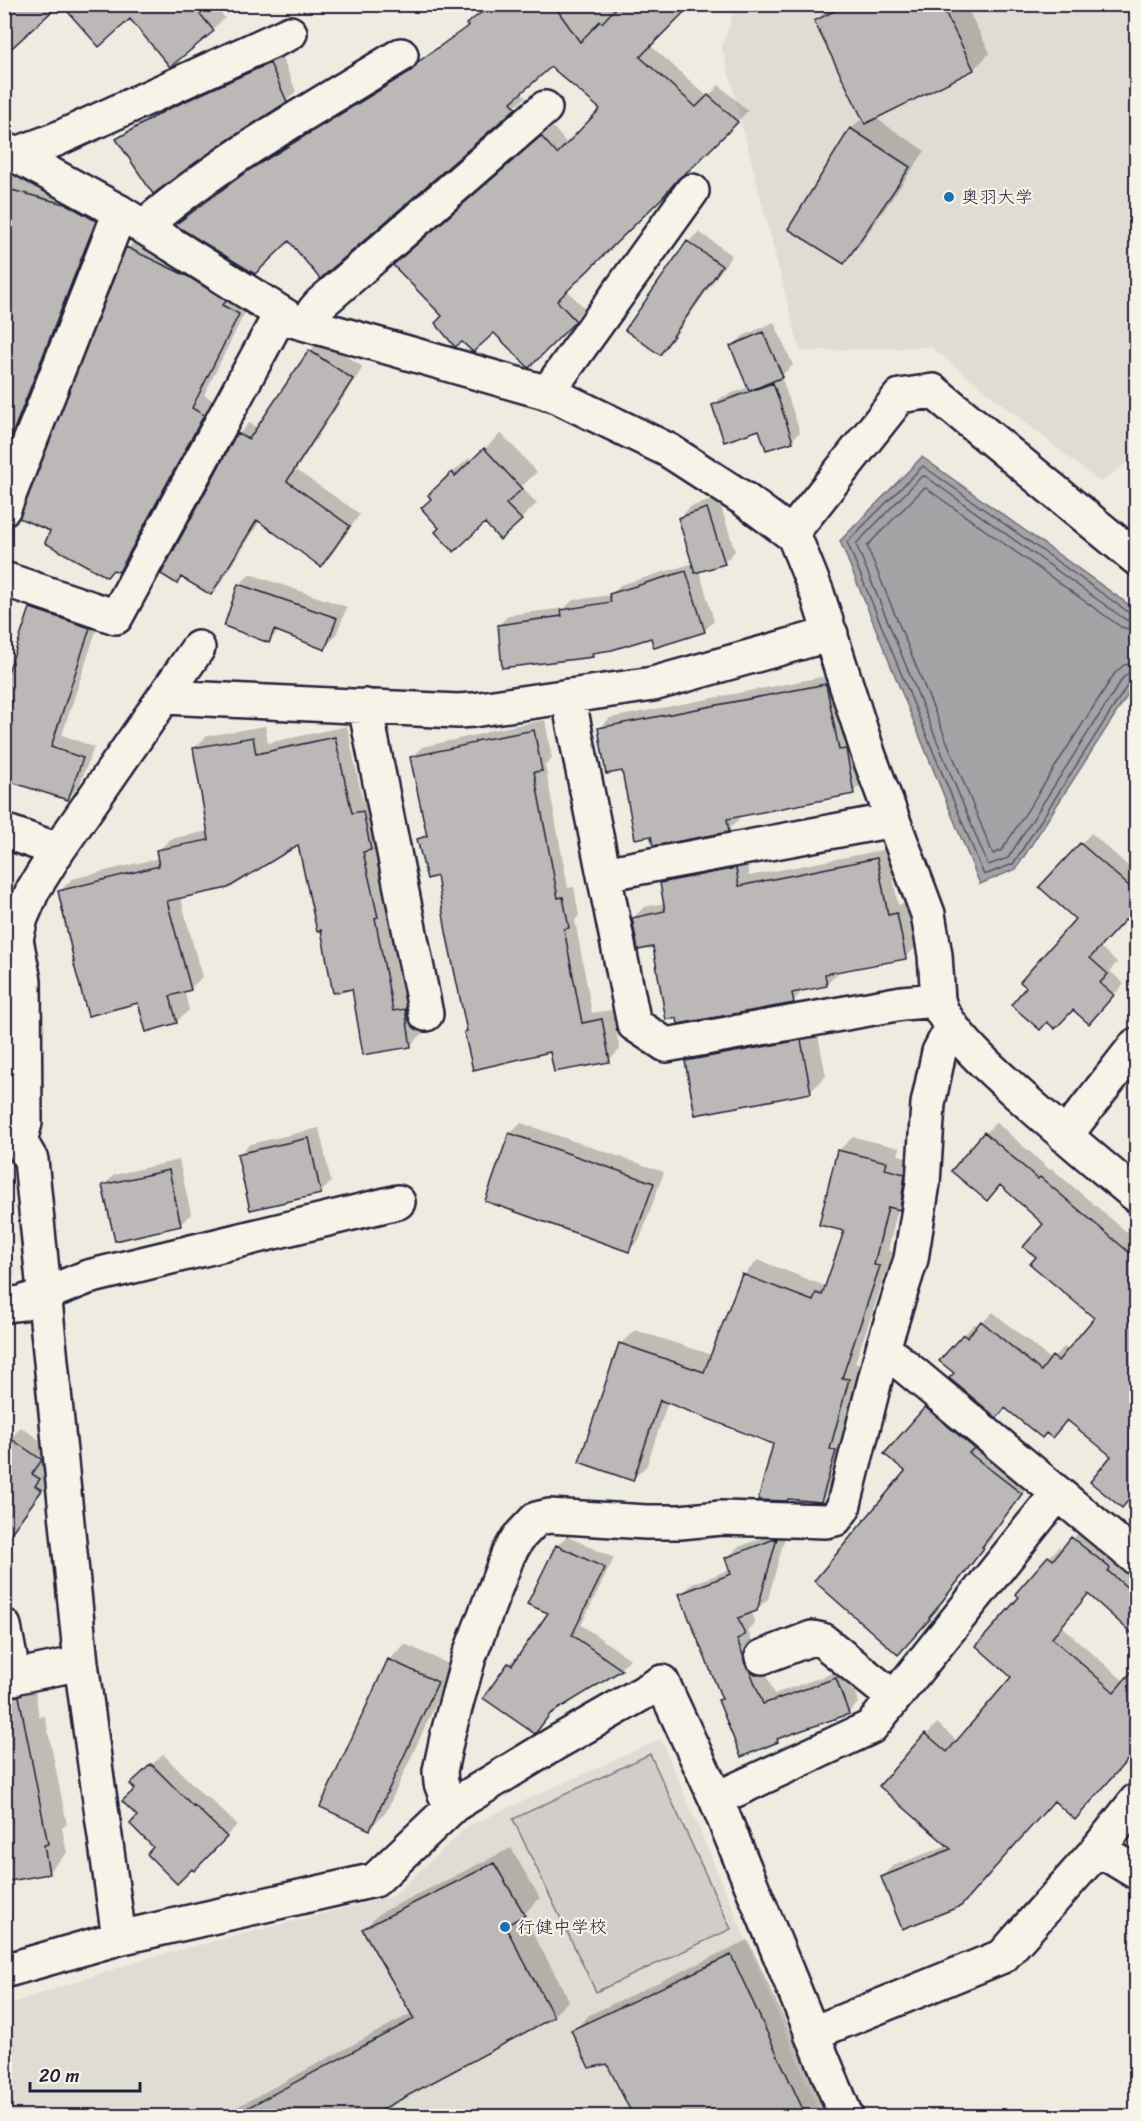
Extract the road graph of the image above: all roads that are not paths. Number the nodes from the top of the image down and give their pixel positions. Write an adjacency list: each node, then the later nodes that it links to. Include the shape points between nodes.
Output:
1 (290, 33): 4 (street, via 57,139)
2 (401, 55): 6 (street)
3 (545, 108): 7 (street, via 314,311)
4 (9, 152): 6 (street)
5 (692, 191): 8 (street)
6 (132, 220): 7 (street); 9 (street)
7 (295, 319): 8 (street); 12 (street, via 116,617)
8 (547, 393): 10 (street, via 668,450)
9 (4, 508)
10 (791, 534): 11 (street, via 900,396 933,391); 13 (street)
11 (1137, 558)
12 (4, 579)
13 (831, 634): 15 (street, via 653,684); 18 (street)
14 (198, 648): 16 (street)
15 (568, 696): 17 (street, via 458,711); 21 (street)
16 (165, 697): 17 (street); 20 (street)
17 (364, 706): 23 (street)
18 (893, 820): 21 (street); 22 (street, via 928,914)
19 (4, 831): 20 (street)
20 (58, 850): 26 (street, via 33,890 16,931 24,981 25,1123)
21 (604, 874): 22 (street, via 634,1024 666,1046 902,1003)
22 (945, 1013): 25 (street, via 967,1047); 31 (street, via 928,1104 923,1183 911,1259)
23 (426, 1014)
24 (1137, 1045): 25 (street)
25 (1065, 1136): 27 (street)
26 (12, 1138): 29 (street, via 31,1160)
27 (1137, 1195)
28 (398, 1202): 29 (street, via 88,1277)
29 (44, 1293): 30 (street, via 22,1303); 36 (street)
30 (4, 1305)
31 (883, 1348): 32 (street); 41 (street, via 843,1508 835,1520 721,1518 646,1522 549,1516 536,1519 527,1527 508,1555 469,1657 448,1733 441,1783)
32 (1058, 1493): 33 (street); 38 (street)
33 (1137, 1558)
34 (4, 1626): 37 (street)
35 (762, 1657): 38 (street, via 812,1638 822,1640)
36 (81, 1663): 37 (street); 44 (street)
37 (9, 1679)
38 (894, 1698): 39 (street, via 871,1727)
39 (716, 1799): 41 (street, via 662,1682); 46 (street)
40 (1137, 1801): 42 (street)
41 (454, 1805): 44 (street, via 375,1880)
42 (1098, 1849): 43 (street); 46 (street, via 1003,1956)
43 (1137, 1872)
44 (119, 1938): 45 (street)
45 (4, 1971)
46 (811, 2034): 47 (street)
47 (846, 2116)

